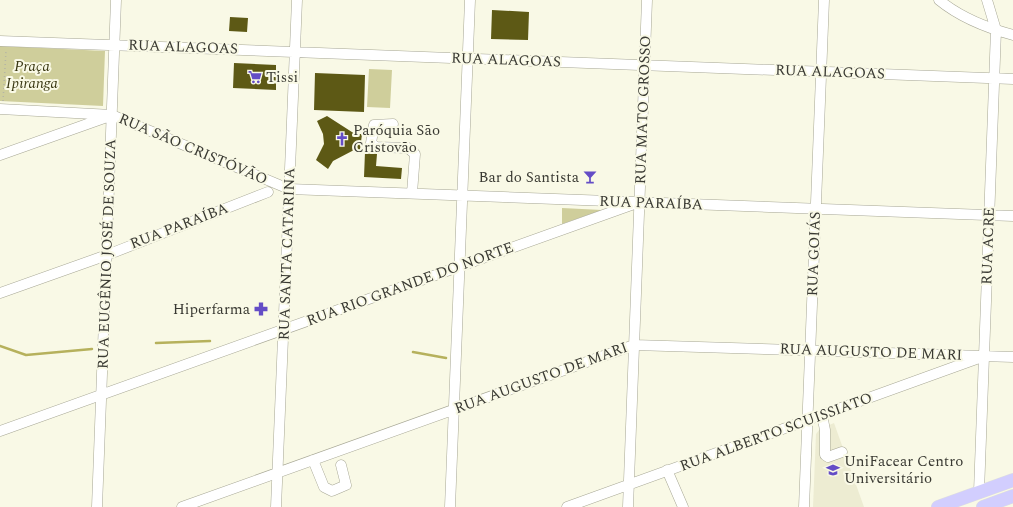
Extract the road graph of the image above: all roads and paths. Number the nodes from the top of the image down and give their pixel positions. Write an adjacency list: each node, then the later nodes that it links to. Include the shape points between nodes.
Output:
1 (116, 0): 11 (street, RUA EUGÊNIO JOSÉ DE SOUZA)
2 (298, 0): 12 (street, RUA SANTA CATARINA)
3 (470, 0): 13 (street)
4 (647, 0): 14 (street, RUA MATO GROSSO)
5 (824, 0): 15 (street, RUA GOIÁS)
6 (939, 0): 8 (street, via 958,14)
7 (987, 0): 8 (street, RUA ACRE)
8 (996, 30): 9 (street); 16 (street, RUA ACRE)
9 (1013, 35)
10 (3, 41): 11 (street, RUA ALAGOAS); 18 (path)
11 (114, 45): 12 (street, RUA ALAGOAS); 19 (street, RUA EUGÊNIO JOSÉ DE SOUZA)
12 (295, 52): 13 (street, RUA ALAGOAS); 22 (street, RUA SANTA CATARINA)
13 (468, 58): 14 (street, RUA ALAGOAS); 25 (street)
14 (645, 65): 15 (street, RUA ALAGOAS); 26 (street, RUA MATO GROSSO)
15 (821, 72): 16 (street, RUA ALAGOAS); 27 (street, RUA GOIÁS)
16 (994, 78): 17 (street, RUA ALAGOAS); 28 (street, RUA ACRE)
17 (1013, 79)
18 (1, 109): 19 (street, RUA SÃO CRISTÓVÃO)
19 (112, 115): 21 (street); 22 (street, RUA SÃO CRISTÓVÃO); 30 (street, RUA EUGÊNIO JOSÉ DE SOUZA)
20 (393, 124): 24 (street, via 374,125 371,143 376,147 412,150 415,154)
21 (0, 155)
22 (290, 189): 24 (street, RUA PARAÍBA); 33 (street, RUA SANTA CATARINA)
23 (268, 192): 30 (street, RUA PARAÍBA)
24 (412, 193): 25 (street, RUA PARAÍBA)
25 (463, 195): 26 (street, RUA PARAÍBA); 31 (street)
26 (640, 202): 27 (street, RUA PARAÍBA); 31 (street, RUA RIO GRANDE DO NORTE); 34 (street, RUA MATO GROSSO)
27 (816, 209): 28 (street, RUA PARAÍBA); 35 (street, RUA GOIÁS)
28 (989, 215): 29 (street, RUA PARAÍBA); 36 (street, RUA ACRE)
29 (1013, 216)
30 (107, 255): 32 (street, RUA PARAÍBA); 38 (street, RUA EUGÊNIO JOSÉ DE SOUZA)
31 (460, 266): 33 (street, RUA RIO GRANDE DO NORTE); 39 (street)
32 (0, 293)
33 (284, 330): 38 (street, RUA RIO GRANDE DO NORTE); 47 (street, RUA SANTA CATARINA)
34 (634, 345): 35 (street, RUA AUGUSTO DE MARI); 39 (street, RUA AUGUSTO DE MARI); 49 (street, RUA MATO GROSSO)
35 (810, 350): 36 (street, RUA AUGUSTO DE MARI); 41 (street, RUA GOIÁS)
36 (984, 356): 37 (street, RUA AUGUSTO DE MARI); 40 (street, RUA ALBERTO SCUISSIATO); 50 (street, RUA ACRE)
37 (1013, 357)
38 (102, 395): 42 (street, RUA RIO GRANDE DO NORTE); 52 (street, RUA EUGÊNIO JOSÉ DE SOUZA)
39 (454, 409): 44 (street, RUA AUGUSTO DE MARI); 55 (street)
40 (822, 415): 41 (street, RUA ALBERTO SCUISSIATO); 43 (street, via 825,455 828,457)
41 (807, 420): 46 (street, RUA ALBERTO SCUISSIATO); 59 (street, RUA GOIÁS)
42 (0, 431)
43 (842, 452)
44 (313, 460): 45 (street, via 324,487 332,491 346,485); 47 (street, RUA AUGUSTO DE MARI)
45 (341, 465)
46 (667, 470): 49 (street, RUA ALBERTO SCUISSIATO); 58 (street)
47 (278, 473): 53 (street, RUA AUGUSTO DE MARI); 54 (street, RUA SANTA CATARINA)
48 (1013, 480): 50 (main road)
49 (629, 484): 56 (street, RUA ALBERTO SCUISSIATO); 57 (street, RUA MATO GROSSO)
50 (979, 492): 60 (main road)
51 (1013, 496): 61 (main road)
52 (97, 507)
53 (182, 507)
54 (276, 507)
55 (450, 507)
56 (567, 507)
57 (628, 507)
58 (683, 507)
59 (804, 507)
60 (938, 507)
61 (983, 507)

